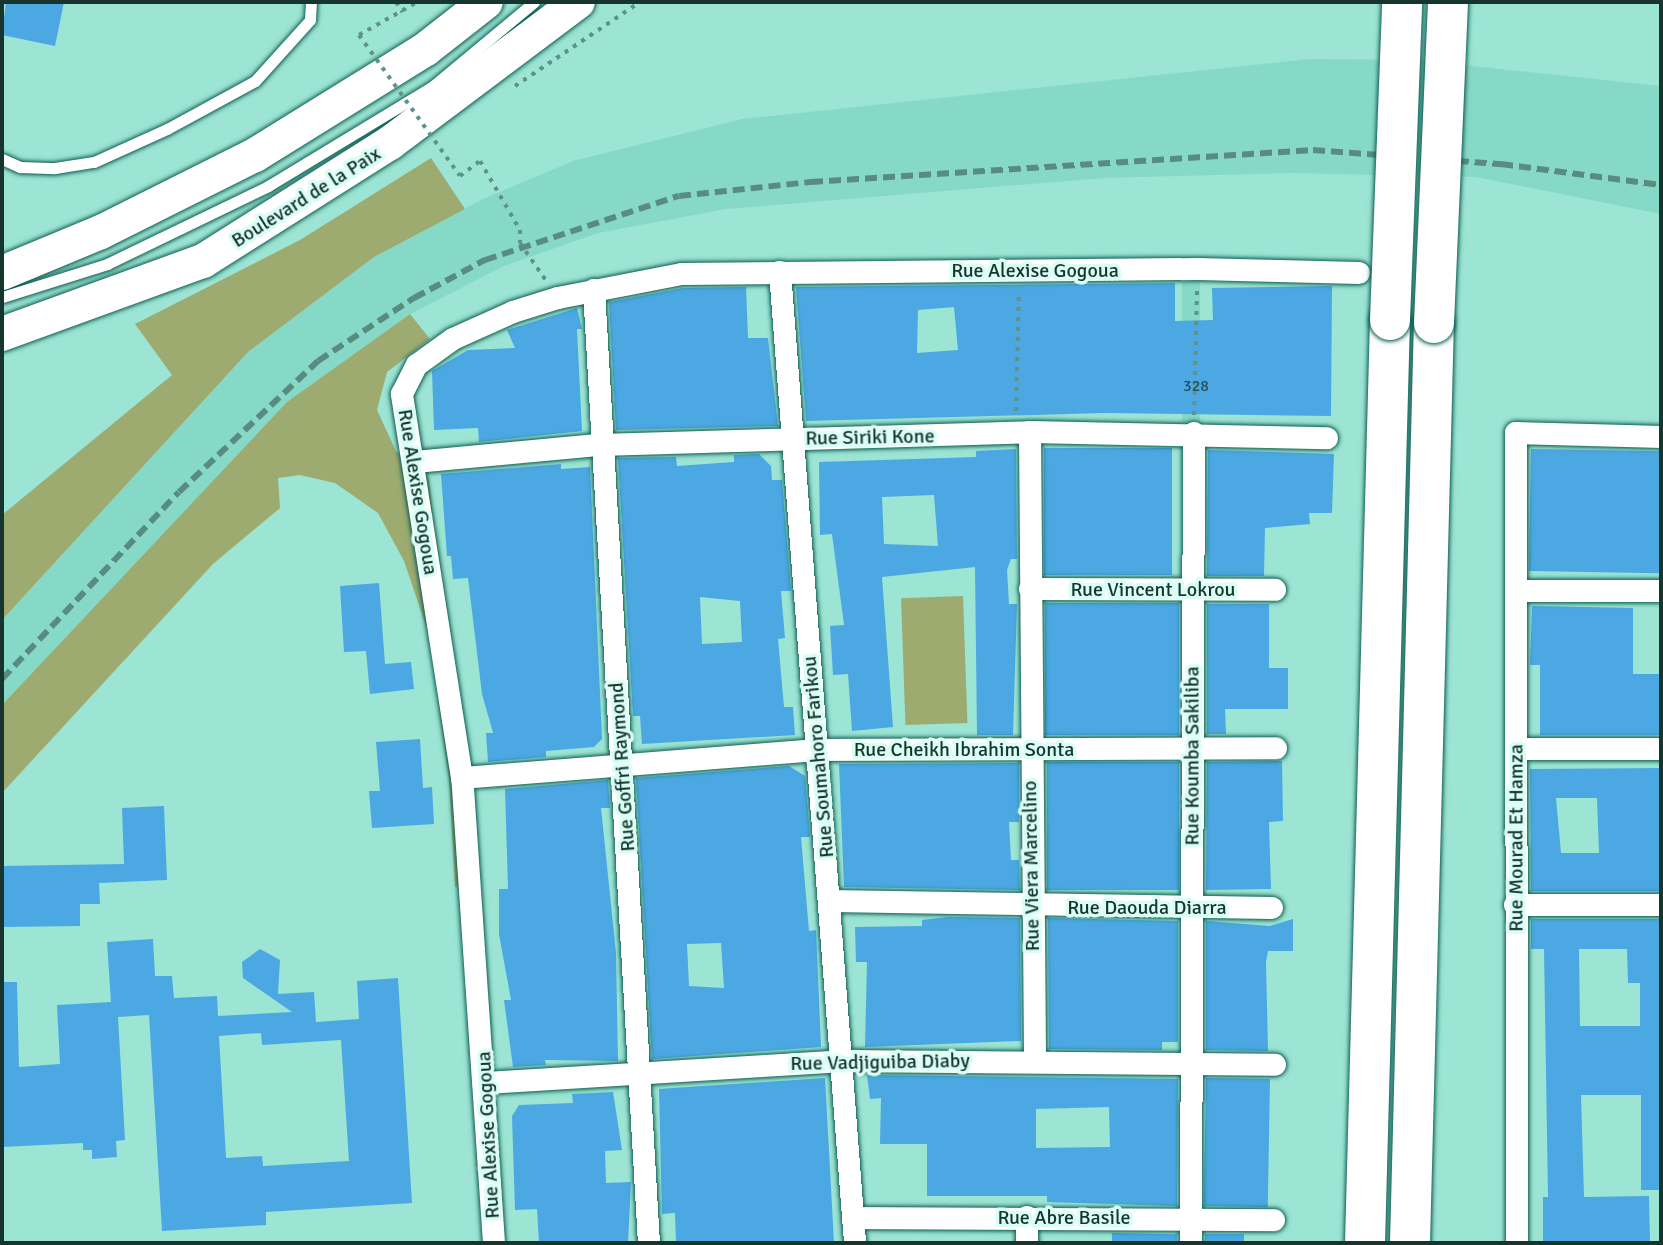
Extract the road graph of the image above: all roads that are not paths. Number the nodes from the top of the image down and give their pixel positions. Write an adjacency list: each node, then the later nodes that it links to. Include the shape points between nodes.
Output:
1 (311, 2): 7 (lane, via 310,20 255,81 167,129 94,162 20,167)
2 (486, 2): 9 (main road, via 426,49 255,155 101,232)
3 (534, 2): 12 (lane, Boulevard de la Paix, via 433,86 268,186 107,264)
4 (578, 2): 13 (main road, Boulevard de la Paix, via 448,103 285,213 203,261)
5 (1402, 2): 55 (highway, bridge)
6 (1448, 2): 56 (highway, bridge, via 1434,323)
7 (2, 159)
8 (780, 272): 10 (street, Rue Alexise Gogoua); 11 (street, Rue Alexise Gogoua, via 682,274); 17 (street, Rue Soumahoro Farikou)
9 (2, 273)
10 (1359, 273)
11 (594, 290): 19 (street, Rue Goffri Raymond); 20 (street, Rue Alexise Gogoua, via 464,334 417,365 402,394)
12 (2, 297)
13 (8, 334)
14 (1022, 433): 15 (street, Rue Siriki Kone); 17 (street, Rue Siriki Kone); 21 (street, Rue Viera Marcelino)
15 (1194, 433): 18 (street, Rue Siriki Kone); 22 (street, Rue Koumba Sakiliba)
16 (1661, 437): 24 (street, Rue Mourad Et Hamza, via 1516,433)
17 (793, 438): 19 (street, Rue Siriki Kone); 31 (street, Rue Soumahoro Farikou)
18 (1327, 438)
19 (600, 445): 20 (street, Rue Siriki Kone); 32 (street, Rue Goffri Raymond)
20 (415, 462): 33 (street, Rue Alexise Gogoua)
21 (1030, 589): 22 (street, Rue Vincent Lokrou); 28 (street, Rue Viera Marcelino)
22 (1194, 589): 23 (street, Rue Vincent Lokrou); 26 (street, Rue Koumba Sakiliba)
23 (1275, 590)
24 (1516, 591): 25 (street); 29 (street, Rue Mourad Et Hamza)
25 (1661, 591)
26 (1191, 747): 27 (street, Rue Cheikh Ibrahim Sonta); 28 (street, Rue Cheikh Ibrahim Sonta); 38 (street, Rue Koumba Sakiliba)
27 (1276, 748)
28 (1029, 749): 31 (street, Rue Cheikh Ibrahim Sonta); 37 (street, Rue Viera Marcelino)
29 (1516, 749): 30 (street); 35 (street, Rue Mourad Et Hamza)
30 (1661, 749)
31 (816, 750): 32 (street, Rue Cheikh Ibrahim Sonta); 34 (street, Rue Soumahoro Farikou)
32 (622, 761): 33 (street, Rue Cheikh Ibrahim Sonta); 44 (street, Rue Goffri Raymond)
33 (462, 778): 45 (street, Rue Alexise Gogoua)
34 (830, 901): 37 (street, Rue Daouda Diarra); 41 (street, Rue Soumahoro Farikou)
35 (1515, 905): 36 (street); 57 (street, Rue Mourad Et Hamza)
36 (1661, 905)
37 (1031, 906): 38 (street, Rue Daouda Diarra); 40 (street, Rue Viera Marcelino)
38 (1192, 907): 39 (street, Rue Daouda Diarra); 42 (street, Rue Koumba Sakiliba)
39 (1272, 908)
40 (1035, 1060): 41 (street, Rue Vadjiguiba Diaby); 42 (street, Rue Vadjiguiba Diaby)
41 (843, 1061): 44 (street, Rue Vadjiguiba Diaby); 48 (street, Rue Soumahoro Farikou)
42 (1192, 1062): 43 (street, Rue Vadjiguiba Diaby); 46 (street, Rue Koumba Sakiliba)
43 (1275, 1065)
44 (641, 1070): 45 (street, Rue Vadjiguiba Diaby); 51 (street, Rue Goffri Raymond)
45 (486, 1083): 50 (street, Rue Alexise Gogoua)
46 (1191, 1216): 47 (street, Rue Abre Basile); 49 (street, Rue Abre Basile); 54 (street, Rue Koumba Sakiliba)
47 (1027, 1217): 48 (street, Rue Abre Basile); 53 (street)
48 (854, 1218): 52 (street, Rue Soumahoro Farikou)
49 (1274, 1220)
50 (494, 1243)
51 (649, 1243)
52 (855, 1243)
53 (1027, 1243)
54 (1191, 1243)
55 (1365, 1243)
56 (1410, 1243)
57 (1517, 1243)

